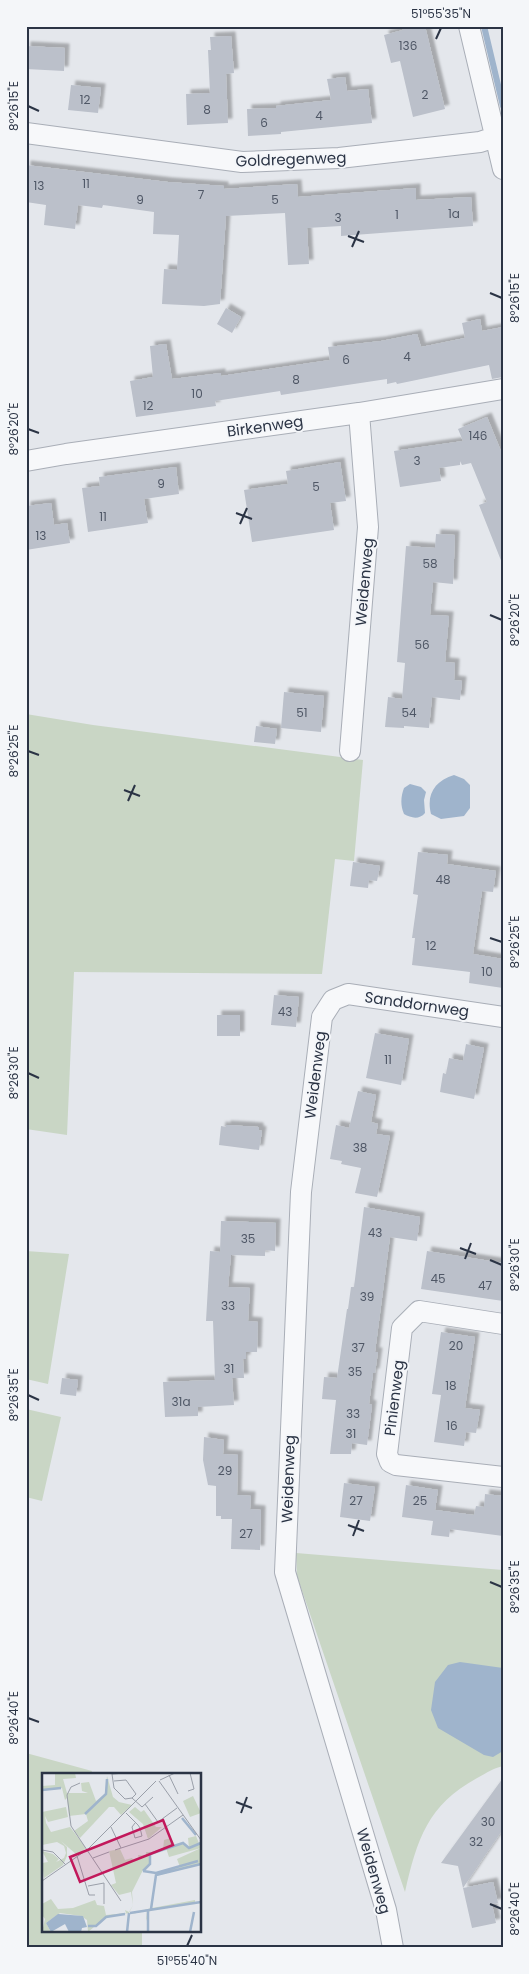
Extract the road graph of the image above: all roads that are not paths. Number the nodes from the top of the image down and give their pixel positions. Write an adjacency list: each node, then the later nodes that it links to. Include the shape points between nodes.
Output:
1 (469, 26): 3 (street)
2 (26, 134): 3 (street, Goldregenweg, via 242,162 339,158)
3 (495, 138): 4 (street)
4 (503, 169)
5 (503, 389): 6 (street, Birkenweg)
6 (359, 414): 7 (street, Birkenweg); 8 (street, Weidenweg, via 368,526)
7 (26, 461)
8 (350, 752)
9 (333, 1000): 10 (street, Sanddornweg, via 348,994); 13 (street, Weidenweg, via 322,1017 301,1192 285,1572 386,1910)
10 (503, 1017)
11 (503, 1324): 12 (street, Pinienweg, via 419,1311 402,1328 388,1454 390,1462 396,1465)
12 (503, 1477)
13 (393, 1948)

